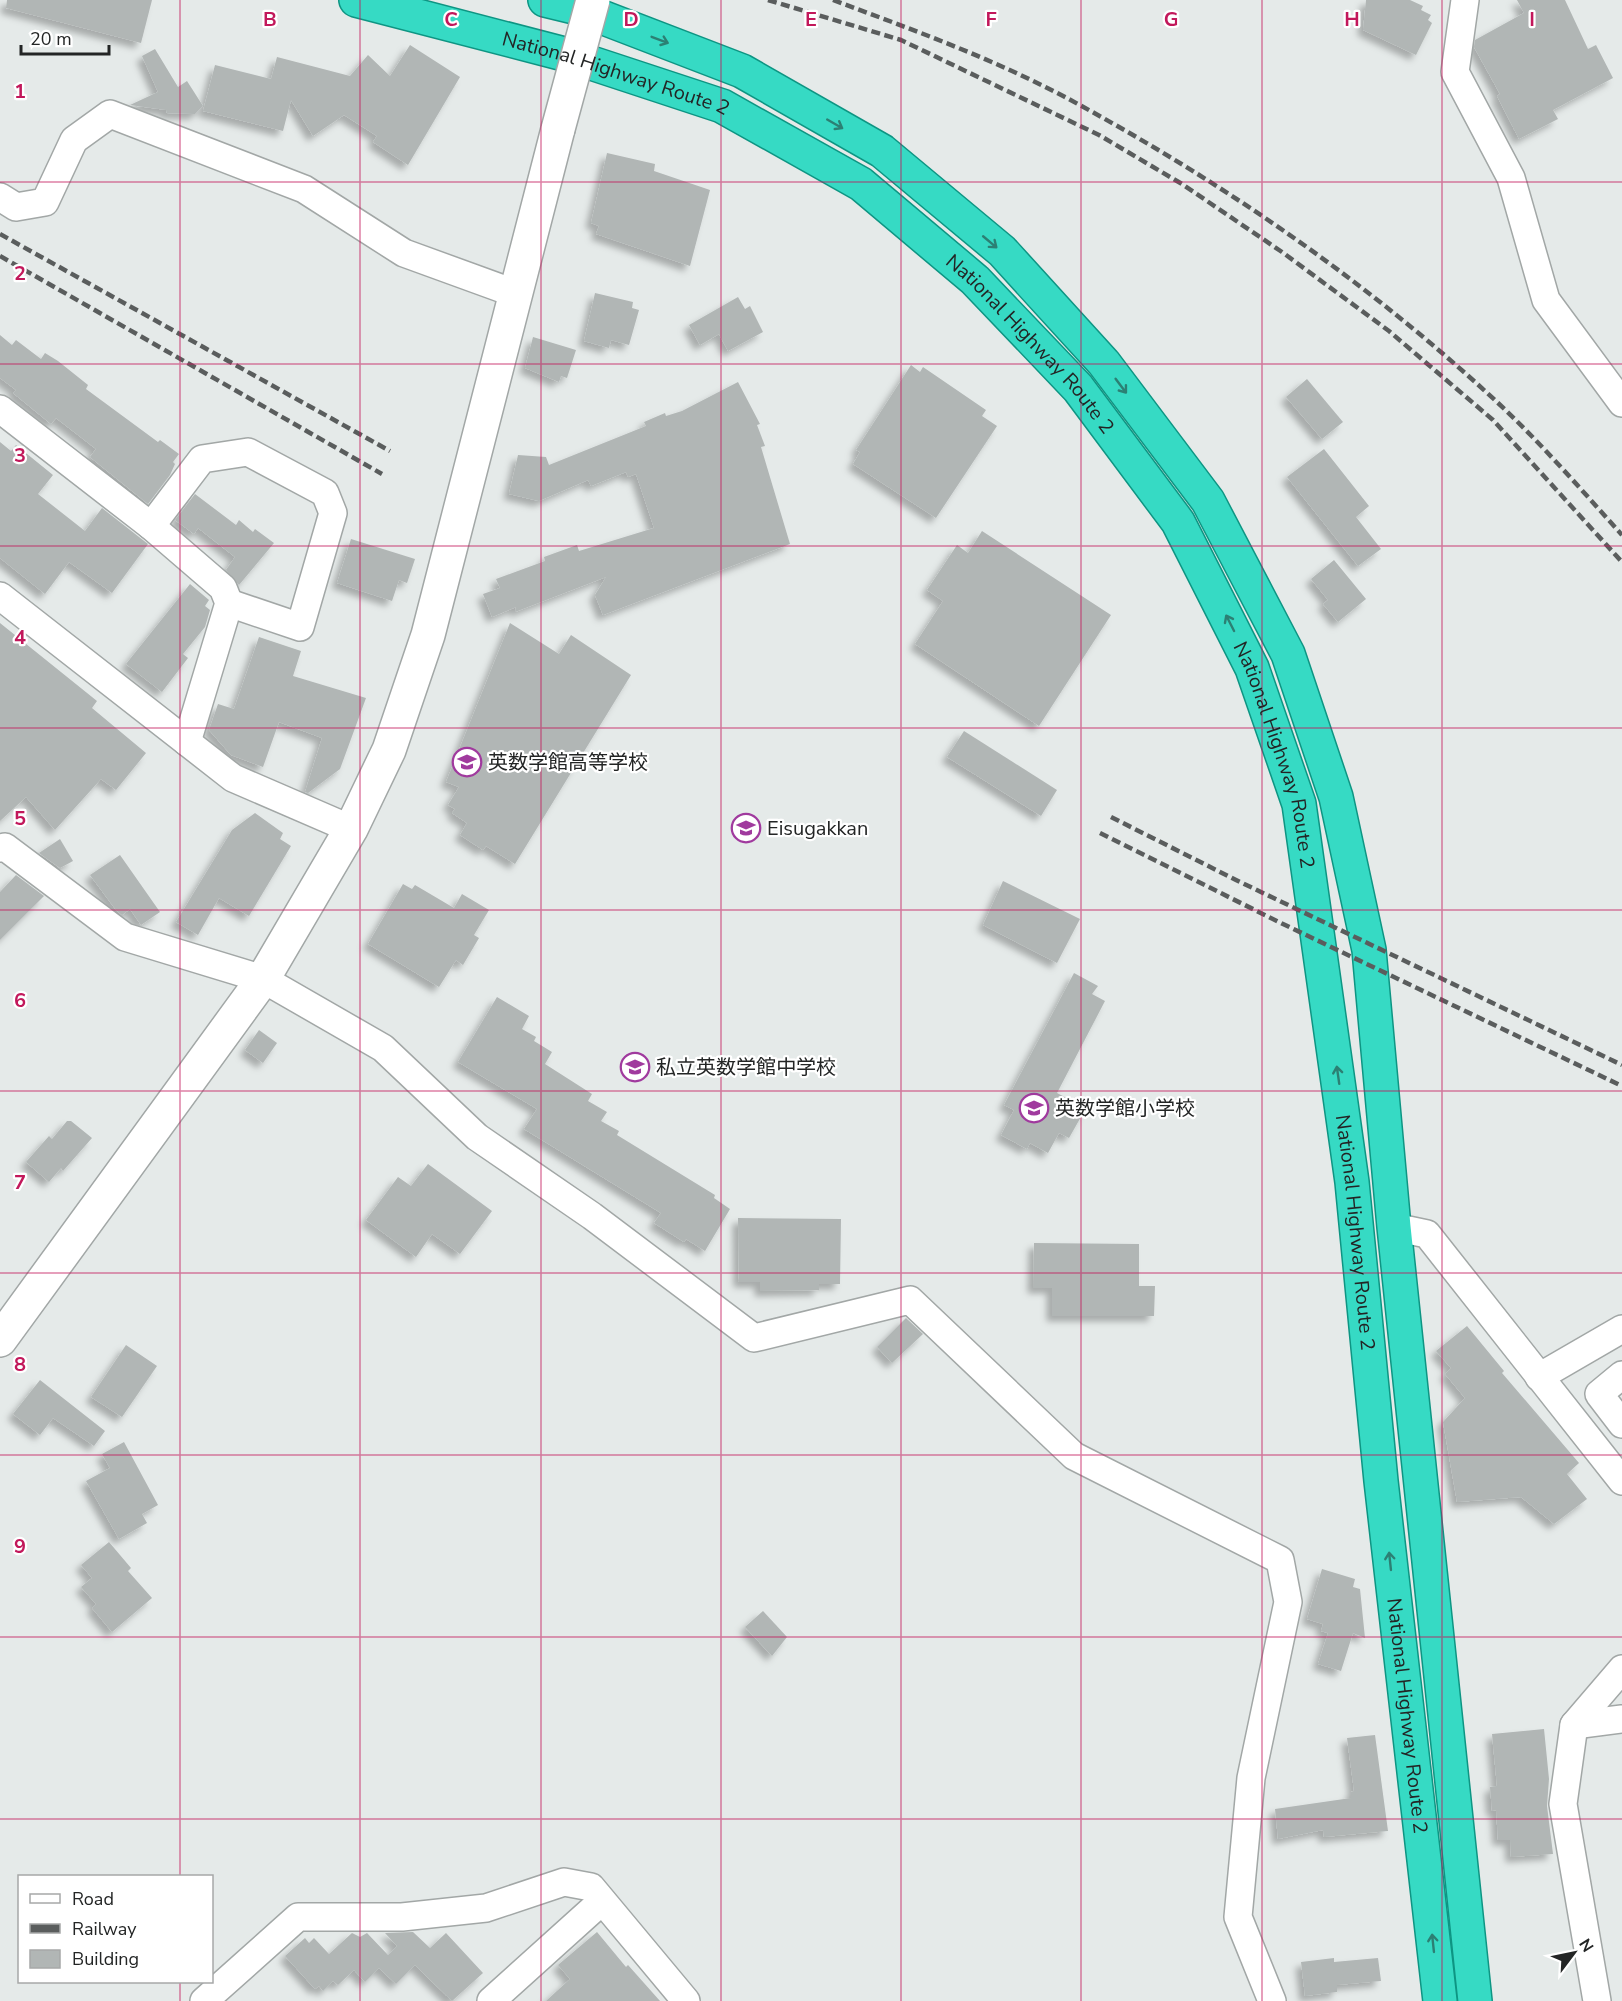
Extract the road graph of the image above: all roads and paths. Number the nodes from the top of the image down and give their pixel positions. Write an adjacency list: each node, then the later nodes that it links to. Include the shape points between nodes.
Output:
1 (356, 0): 31 (highway, National Highway Route 2, one-way to 1, via 1381,1481 1352,1182 1299,804 1252,668 1178,522 1078,388 975,280 861,184 722,106 564,54)
2 (545, 0): 16 (highway, National Highway Route 2, one-way to 16, via 578,8 742,71 882,151 1010,260 1104,363 1208,501 1288,654 1336,797 1369,950)
3 (593, 0): 6 (street, bridge)
4 (1465, 0): 7 (street, via 1455,72 1511,178 1546,300)
5 (0, 197): 6 (street, via 16,207 45,202 74,140 110,114 304,189 404,253)
6 (514, 293): 13 (street, via 428,635 389,750)
7 (1622, 403)
8 (0, 409): 9 (street)
9 (151, 526): 11 (street, via 223,588); 11 (street, via 202,459 248,452 325,493 333,513 300,627)
10 (0, 596): 12 (street)
11 (229, 603): 12 (street)
12 (187, 742): 13 (street, via 233,778)
13 (351, 829): 15 (street)
14 (0, 848): 15 (street, via 5,847 125,937)
15 (262, 979): 18 (street); 30 (street, via 383,1048 477,1137 592,1216 754,1338 910,1300 1074,1456 1280,1560 1288,1602 1251,1778 1238,1917)
16 (1394, 1227): 20 (street, via 1427,1234); 32 (highway, National Highway Route 2)
17 (1622, 1329): 20 (street)
18 (0, 1340)
19 (1622, 1375): 21 (street, via 1599,1394)
20 (1539, 1377): 22 (street)
21 (1622, 1424)
22 (1622, 1481)
23 (1622, 1669): 25 (street)
24 (1622, 1719): 25 (street)
25 (1574, 1725): 33 (street, via 1563,1804)
26 (602, 1901): 27 (street, via 591,1887 564,1882 486,1908 402,1917 298,1917); 28 (street); 29 (street)
27 (204, 2001)
28 (491, 2001)
29 (686, 2001)
30 (1272, 2001)
31 (1440, 2001)
32 (1475, 2001)
33 (1597, 2001)

